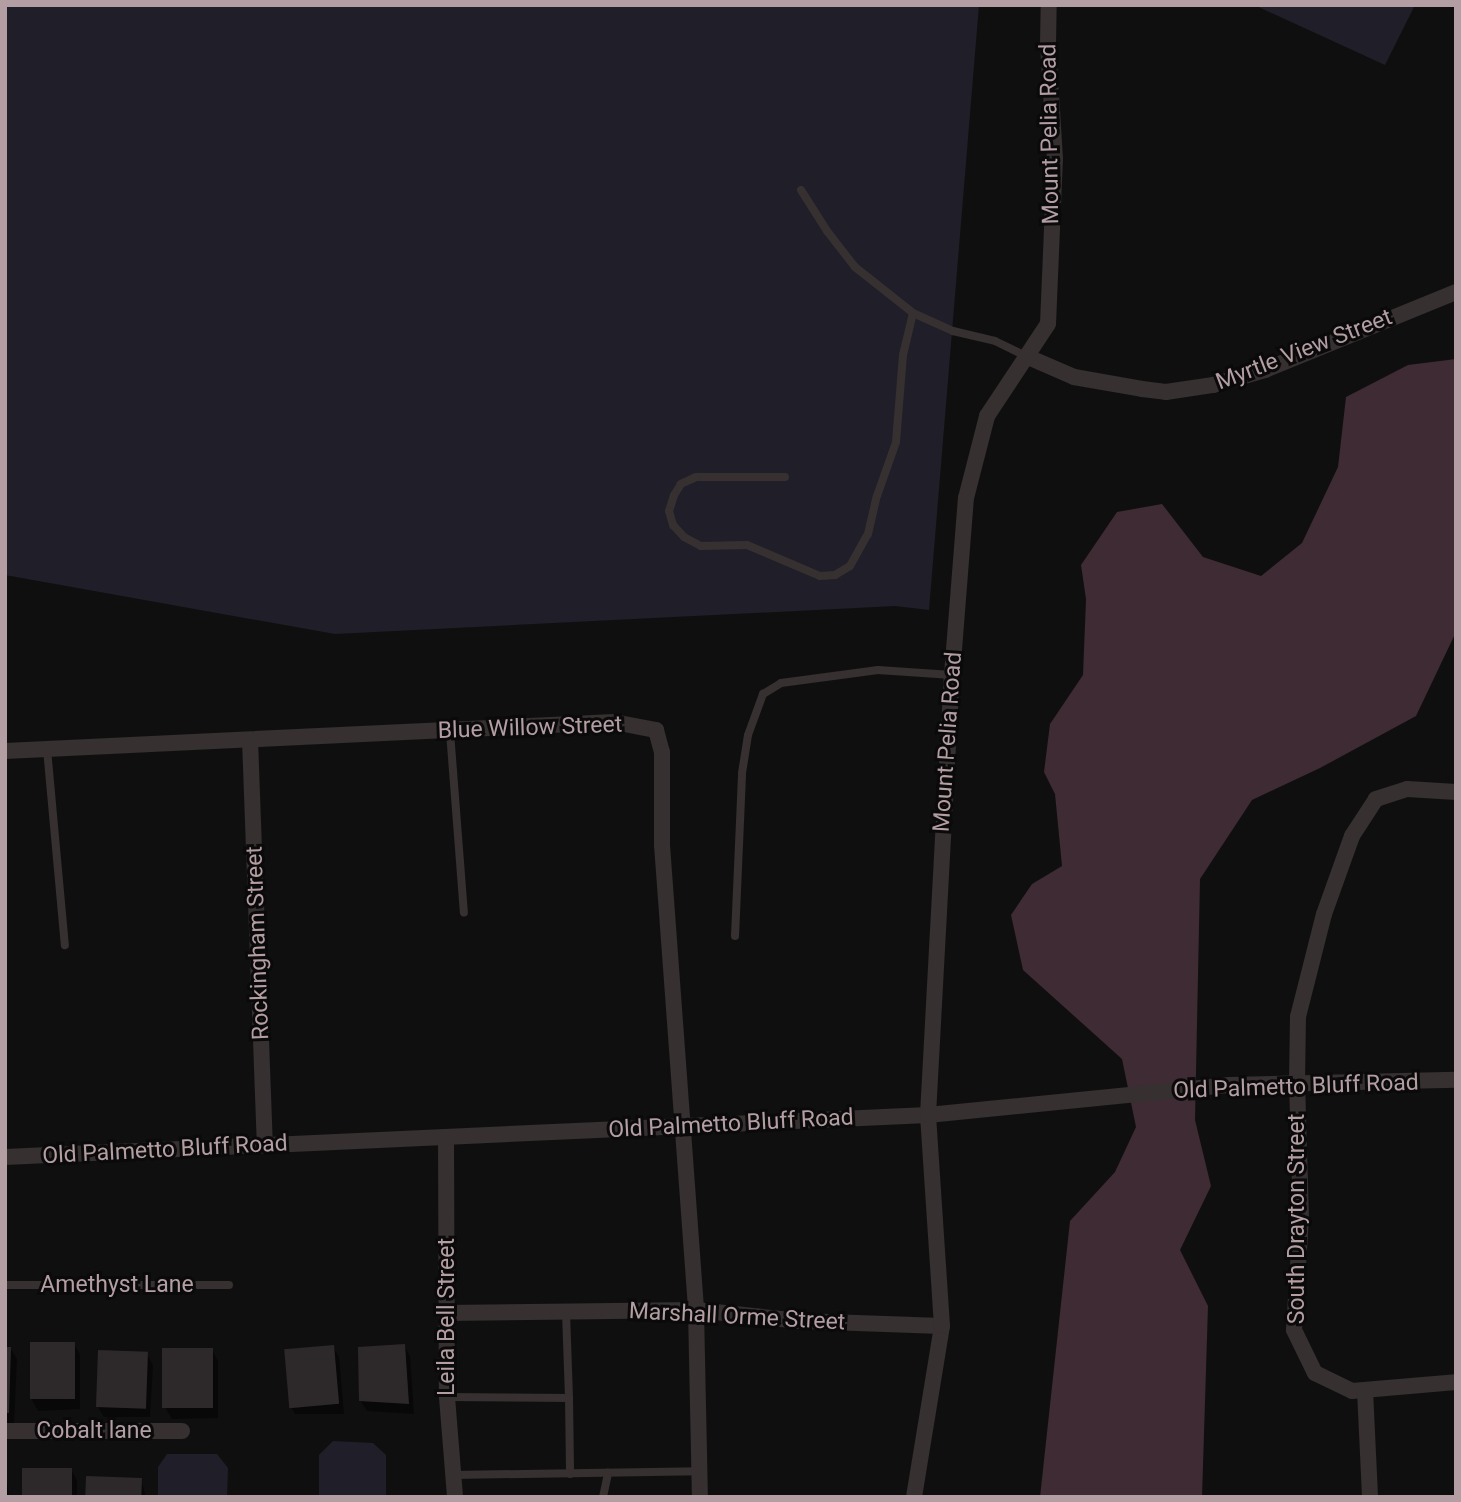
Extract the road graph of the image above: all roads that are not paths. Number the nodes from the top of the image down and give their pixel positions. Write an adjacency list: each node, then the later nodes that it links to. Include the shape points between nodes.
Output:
1 (1049, 5): 5 (street, Mount Pelia Road, via 1055,159 1048,324)
2 (801, 190): 4 (lane, via 855,267)
3 (1456, 292): 5 (street, Myrtle View Street, via 1265,370 1213,386 1166,392 1142,389 1074,377)
4 (913, 313): 5 (lane); 6 (lane, via 903,355 896,442 868,534 849,566 835,575 820,576 747,545 701,547 673,525 668,511 674,495 681,484 696,477)
5 (1028, 357): 7 (street, Mount Pelia Road, via 987,416 966,498)
6 (785, 477)
7 (952, 675): 14 (lane, via 878,670 781,683 763,694 748,736 742,774); 18 (street, Mount Pelia Road)
8 (450, 732): 9 (street, Blue Willow Street); 13 (lane); 19 (street, Blue Willow Street, via 614,722 656,730 662,752 662,845)
9 (250, 740): 10 (street, Blue Willow Street); 21 (street, Rockingham Street)
10 (47, 749): 11 (street, Blue Willow Street); 15 (lane)
11 (5, 751)
12 (1456, 792): 17 (street, South Drayton Street, via 1407,789 1376,799 1352,836 1324,914 1298,1017)
13 (464, 912)
14 (735, 936)
15 (65, 944)
16 (1456, 1080): 17 (street, Old Palmetto Bluff Road)
17 (1297, 1082): 18 (street, Old Palmetto Bluff Road); 30 (street, South Drayton Street, via 1301,1218 1294,1330 1315,1373 1352,1391)
18 (928, 1115): 19 (street, Old Palmetto Bluff Road); 28 (street, Mount Pelia Road)
19 (681, 1126): 20 (street, Old Palmetto Bluff Road); 25 (street)
20 (446, 1137): 21 (street, Old Palmetto Bluff Road); 27 (street, Leila Bell Street)
21 (265, 1145): 22 (street, Old Palmetto Bluff Road)
22 (5, 1157)
23 (5, 1285): 24 (lane, Amethyst Lane)
24 (229, 1285)
25 (696, 1310): 26 (street, Marshall Orme Street); 28 (street, Marshall Orme Street, via 800,1321); 35 (street)
26 (566, 1312): 27 (street, Marshall Orme Street); 32 (lane)
27 (447, 1313): 31 (street, Leila Bell Street)
28 (942, 1326): 42 (street, Mount Pelia Road)
29 (1456, 1382): 30 (street, South Drayton Street)
30 (1365, 1390): 43 (street)
31 (446, 1397): 32 (lane); 38 (street, Leila Bell Street)
32 (569, 1398): 37 (lane)
33 (5, 1431): 34 (street, Cobalt lane)
34 (182, 1431)
35 (699, 1471): 36 (lane); 41 (street)
36 (608, 1473): 37 (lane); 40 (lane)
37 (570, 1474): 38 (lane)
38 (454, 1475): 39 (street, Leila Bell Street)
39 (455, 1497)
40 (603, 1497)
41 (700, 1497)
42 (914, 1497)
43 (1370, 1497)

